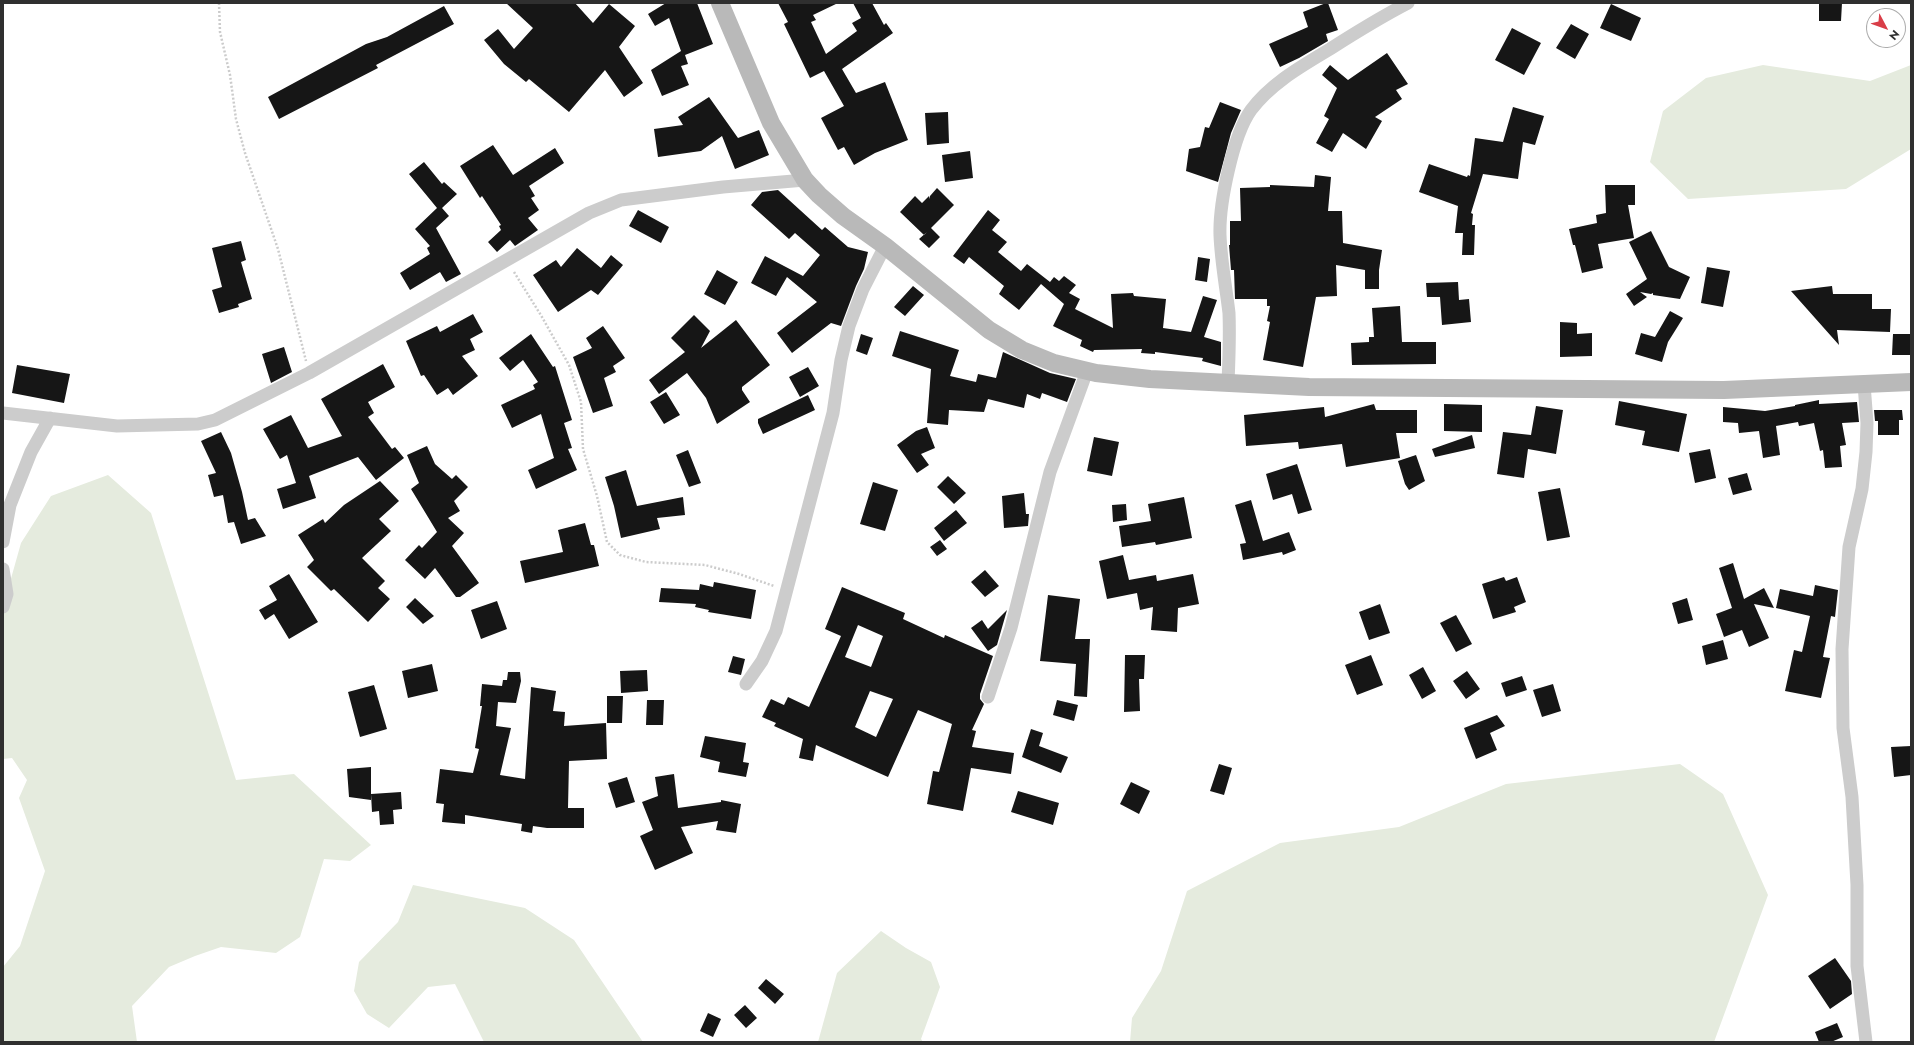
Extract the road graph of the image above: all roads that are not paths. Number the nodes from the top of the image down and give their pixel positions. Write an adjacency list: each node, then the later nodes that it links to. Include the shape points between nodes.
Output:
1 (720, 3): 3 (street, via 771,122)
2 (1408, 3): 7 (street, via 1300,67 1266,92 1250,111 1228,170 1221,215 1222,265 1230,337)
3 (805, 180): 4 (street, via 843,216); 10 (street, via 722,187 621,200 589,213 309,373 215,420 198,424 117,426)
4 (885, 246): 5 (street, via 995,334 1022,350 1054,363); 14 (street, via 863,289 849,326 833,413 776,631 762,661)
5 (1087, 371): 7 (street, via 1150,379); 15 (street, via 1050,472 1011,628)
6 (1911, 382): 8 (street)
7 (1228, 383): 8 (street, via 1724,390)
8 (1864, 384): 16 (street, via 1866,452 1862,489 1849,547 1842,650 1843,728 1852,797 1857,885 1857,966)
9 (3, 413): 10 (street)
10 (50, 418): 11 (street, via 31,452 10,505)
11 (3, 542)
12 (3, 569): 13 (street, via 7,594)
13 (3, 607)
14 (746, 684)
15 (988, 697)
16 (1866, 1042)

